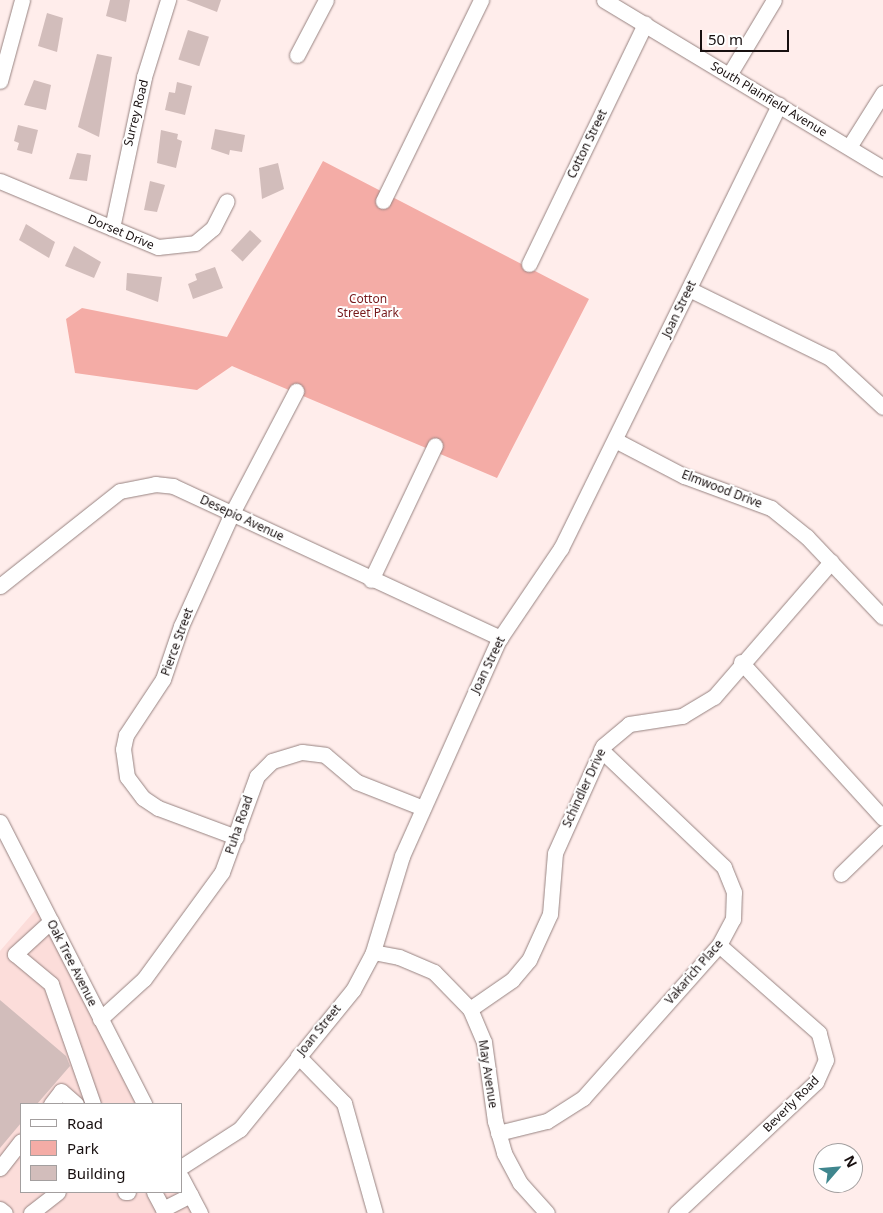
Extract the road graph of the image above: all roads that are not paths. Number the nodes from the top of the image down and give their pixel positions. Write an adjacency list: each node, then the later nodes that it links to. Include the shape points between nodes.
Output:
1 (22, 0): 10 (street)
2 (168, 0): 18 (street, Surrey Road, via 144,77)
3 (326, 0): 8 (street)
4 (482, 0): 17 (street)
5 (604, 0): 7 (street, South Plainfield Avenue)
6 (774, 0): 9 (street)
7 (645, 24): 9 (street, South Plainfield Avenue); 19 (street, Cotton Street)
8 (297, 55)
9 (729, 75): 12 (street, South Plainfield Avenue)
10 (0, 81)
11 (883, 93): 13 (street)
12 (779, 105): 13 (street, South Plainfield Avenue); 20 (street, Joan Street)
13 (849, 147): 14 (street, South Plainfield Avenue)
14 (883, 168)
15 (0, 181): 18 (street, Dorset Drive)
16 (227, 201): 18 (street, Dorset Drive, via 213,228 184,247 158,247)
17 (383, 201)
18 (112, 228)
19 (529, 264)
20 (689, 290): 22 (street, via 830,358); 23 (street, Joan Street)
21 (296, 391): 25 (street, Pierce Street)
22 (883, 407)
23 (615, 440): 26 (street, Elmwood Drive, via 684,476 771,508); 30 (street, Joan Street, via 561,548)
24 (435, 445): 27 (street)
25 (232, 513): 27 (street, Desepio Avenue); 28 (street, Desepio Avenue, via 173,486 139,485 102,504); 37 (street, Pierce Street, via 180,626 163,679 126,735 123,749 127,777 143,798 158,808)
26 (831, 562): 29 (street, Elmwood Drive); 31 (street, Schindler Drive)
27 (371, 580): 30 (street, Desepio Avenue)
28 (0, 586)
29 (883, 617)
30 (500, 638): 33 (street, Joan Street)
31 (741, 662): 32 (street, Schindler Drive, via 702,707 682,716 629,724); 34 (street)
32 (601, 750): 40 (street, Vakarich Place, via 724,867 735,905); 42 (street, Schindler Drive, via 555,853 550,914 533,952 512,980)
33 (423, 808): 37 (street, Puha Road, via 358,782 325,755 302,752 272,761 257,776); 41 (street, Joan Street, via 402,856)
34 (883, 818)
35 (1, 826): 39 (street, Oak Tree Avenue)
36 (883, 833): 38 (street)
37 (236, 837): 43 (street, Puha Road, via 222,872 164,954 134,991)
38 (841, 874)
39 (51, 921): 43 (street, Oak Tree Avenue); 47 (street, via 15,954 52,984)
40 (719, 945): 49 (street, Vakarich Place, via 583,1098 547,1122); 64 (street, Beverly Road, via 819,1034 826,1060 816,1082)
41 (373, 952): 42 (street, May Avenue, via 399,956 434,972); 44 (street, Joan Street, via 352,990)
42 (470, 1009): 49 (street, May Avenue, via 484,1042)
43 (100, 1019): 48 (street, Oak Tree Avenue)
44 (298, 1056): 51 (street, Joan Street, via 240,1130); 62 (street, via 344,1103)
45 (51, 1103): 46 (street, via 61,1091)
46 (75, 1103)
47 (93, 1103)
48 (143, 1103)
49 (498, 1134): 63 (street, May Avenue, via 520,1183)
50 (20, 1142): 52 (street)
51 (182, 1166)
52 (0, 1168)
53 (182, 1179): 56 (street)
54 (57, 1193): 60 (street)
55 (155, 1193): 58 (street)
56 (190, 1195): 58 (street); 61 (street)
57 (0, 1209): 59 (street)
58 (164, 1211)
59 (5, 1213)
60 (30, 1213)
61 (200, 1213)
62 (375, 1213)
63 (547, 1213)
64 (676, 1213)

